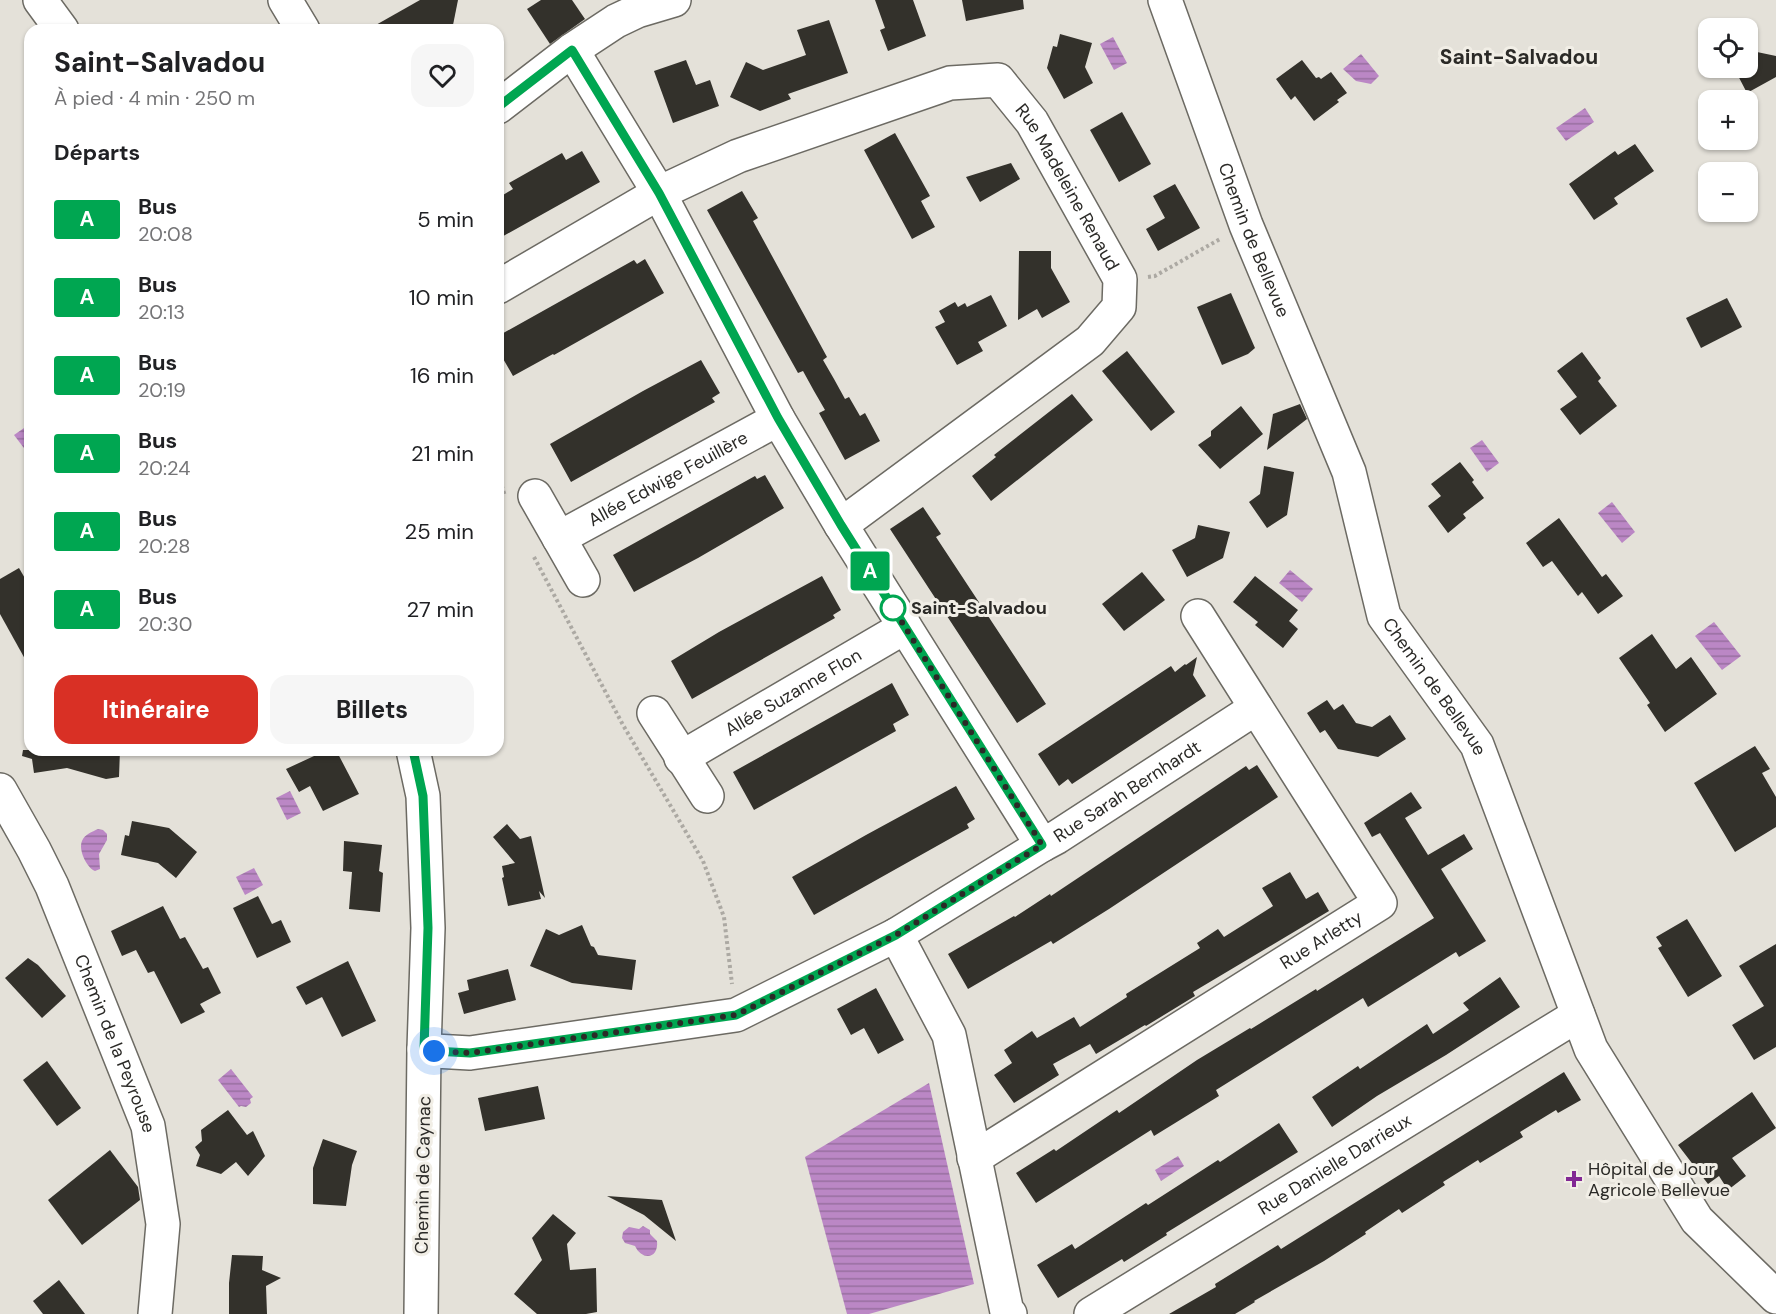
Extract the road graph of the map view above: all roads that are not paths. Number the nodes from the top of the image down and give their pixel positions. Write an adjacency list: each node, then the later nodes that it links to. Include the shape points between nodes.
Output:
1 (40, 0): 5 (street)
2 (285, 0): 6 (street)
3 (674, 0): 7 (street, via 616,21)
4 (1164, 0): 26 (street, Chemin de Bellevue, via 1246,225 1349,472 1384,616 1477,745)
5 (58, 24)
6 (299, 24)
7 (572, 50): 8 (street); 9 (street)
8 (504, 102)
9 (659, 193): 10 (street); 11 (street); 13 (street, Rue Madeleine Renaud, via 738,156 950,83 998,80 1032,122 1120,279 1119,308 1090,341)
10 (504, 283)
11 (778, 418): 13 (street); 14 (street, Allée Edwige Feuillère)
12 (520, 496): 14 (street)
13 (841, 525): 17 (street)
14 (545, 544): 15 (street)
15 (584, 580)
16 (1198, 616): 18 (street, Rue Arletty)
17 (905, 627): 21 (street, Allée Suzanne Flon); 24 (street)
18 (1256, 708): 24 (street, Rue Sarah Bernhardt); 28 (street, Rue Arletty, via 1380,903)
19 (654, 714): 21 (street)
20 (414, 756): 27 (street, Chemin de Caynac, via 423,796 428,928)
21 (681, 758): 23 (street)
22 (0, 790): 30 (street, Chemin de la Peyrouse, via 52,886 148,1126 163,1224)
23 (707, 796)
24 (1042, 845): 25 (street, Rue Sarah Bernhardt)
25 (896, 935): 27 (street, Rue Sarah Bernhardt, via 736,1015 470,1053); 28 (street, via 949,1035)
26 (1578, 1016): 29 (street, Chemin de Bellevue, via 1591,1049 1697,1220); 33 (street, Rue Danielle Darrieux)
27 (424, 1049): 31 (street, Chemin de Caynac)
28 (974, 1158): 32 (street)
29 (1776, 1297)
30 (155, 1314)
31 (421, 1314)
32 (1010, 1314)
33 (1091, 1314)

